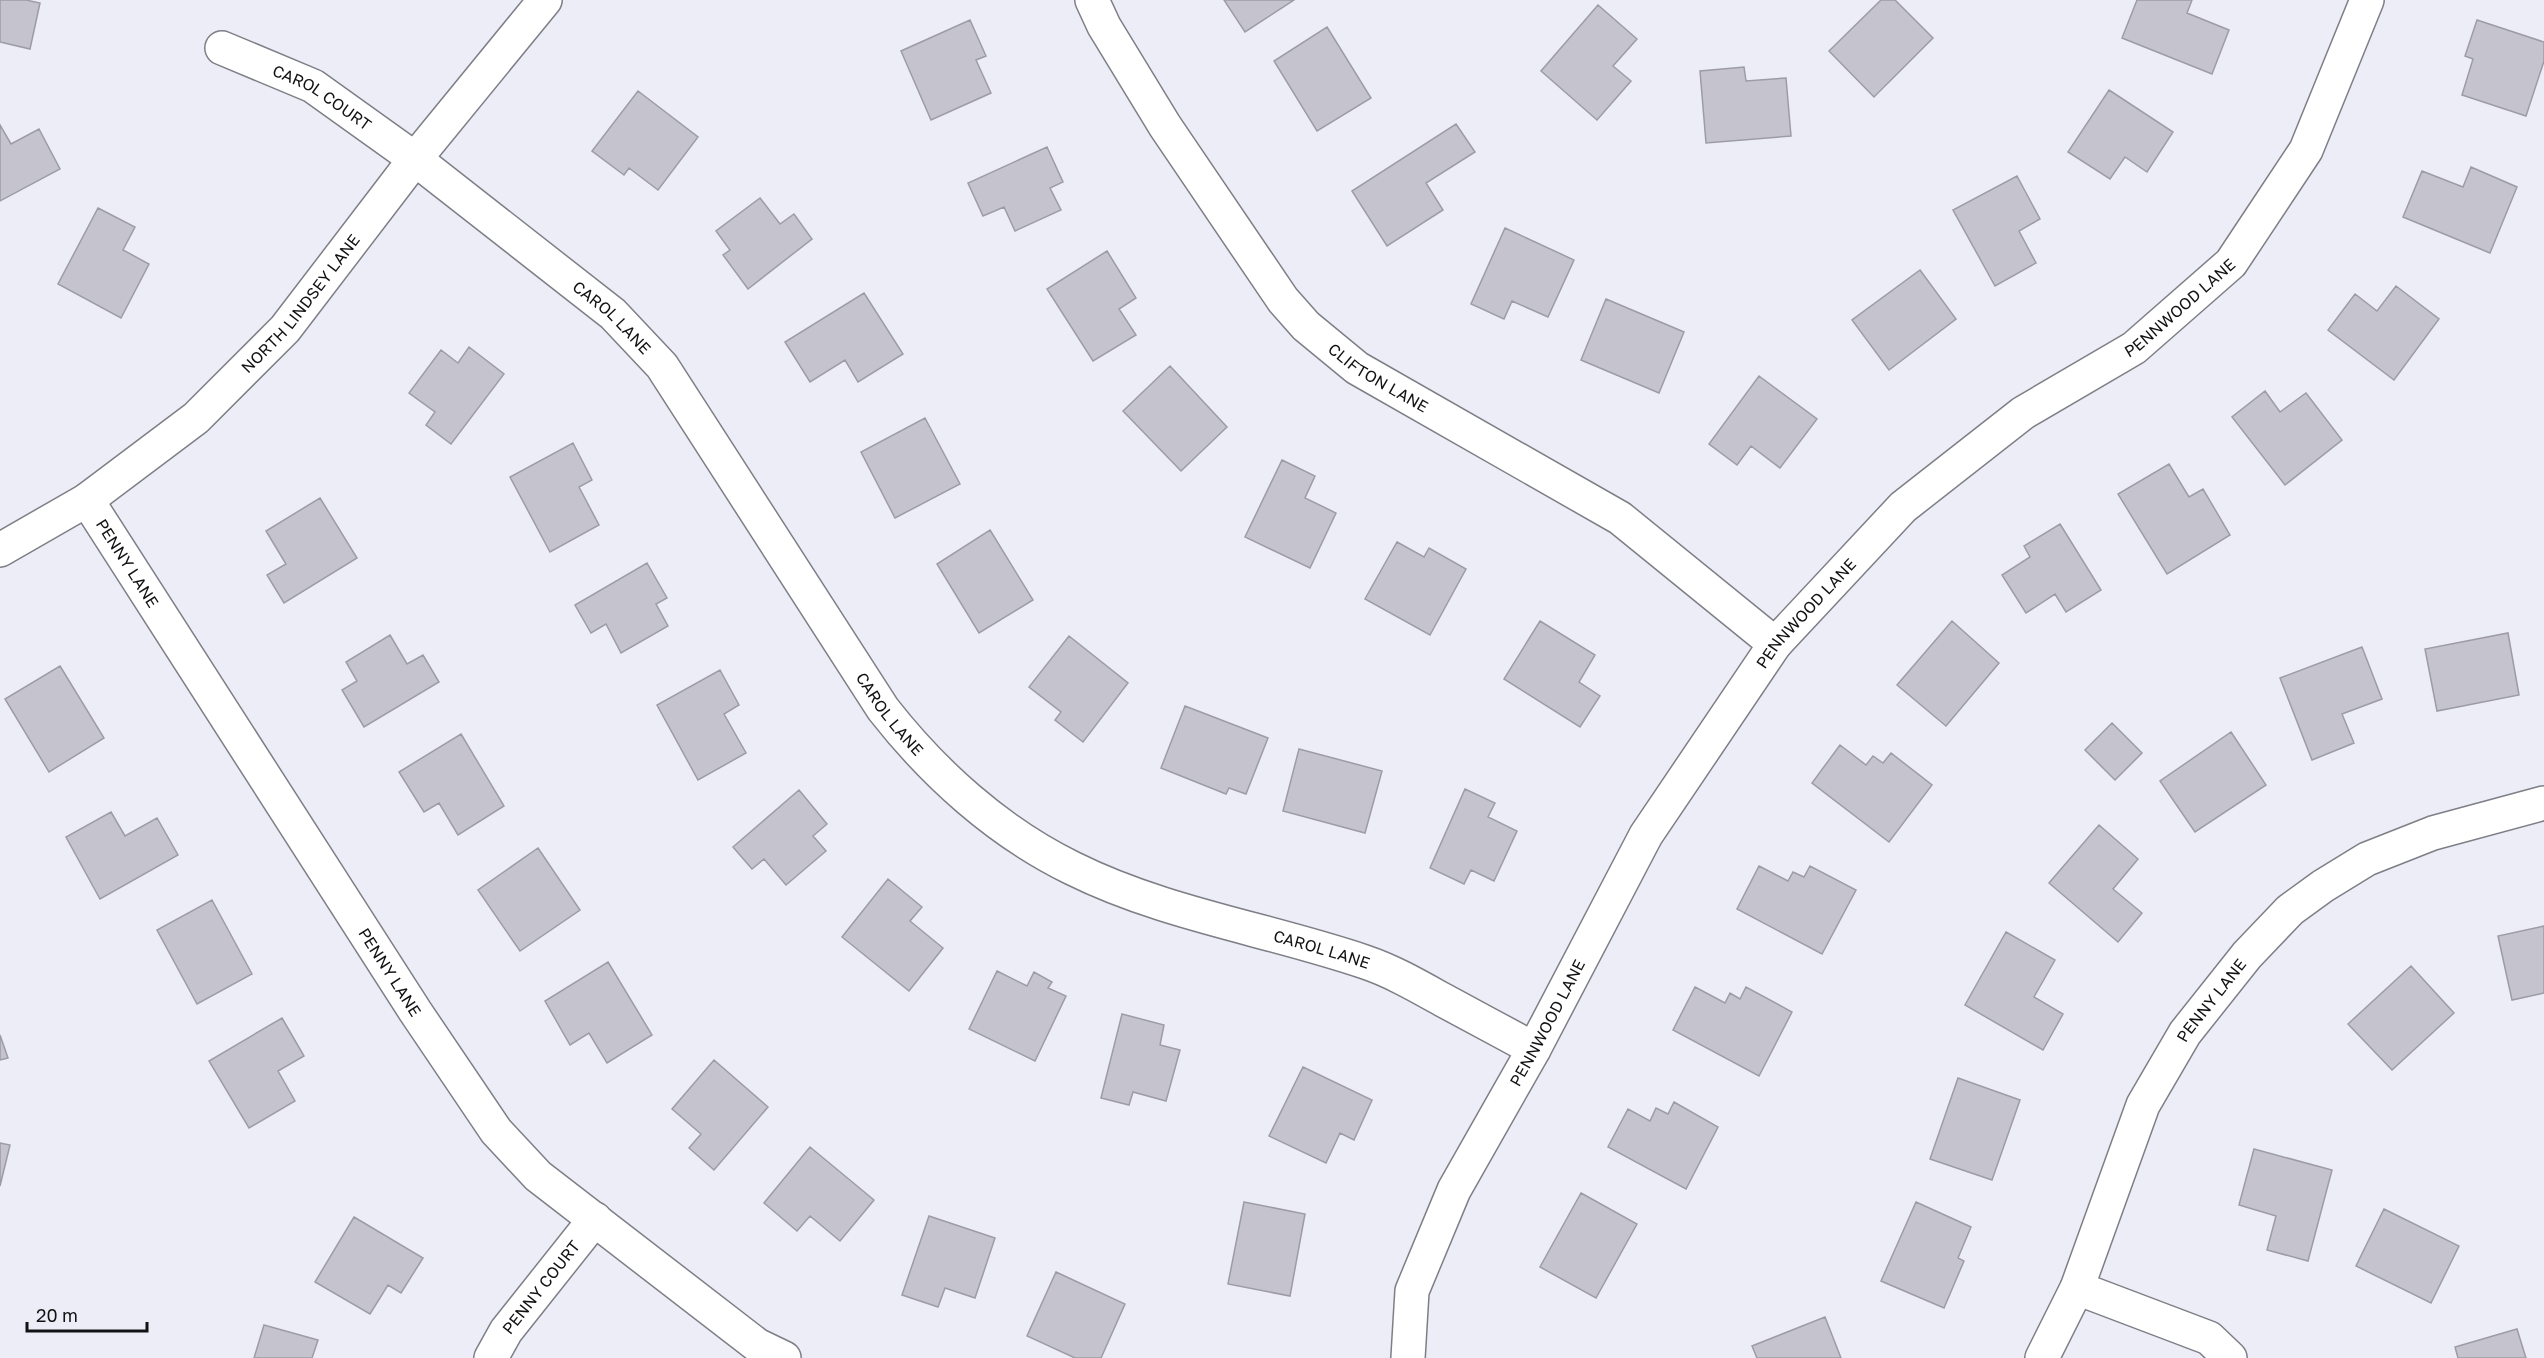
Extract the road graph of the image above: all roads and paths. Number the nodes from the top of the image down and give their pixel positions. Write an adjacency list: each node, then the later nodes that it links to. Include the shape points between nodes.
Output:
1 (545, 0): 5 (street, NORTH LINDSEY LANE)
2 (1092, 0): 8 (street, CLIFTON LANE, via 1165,126 1283,300 1306,326 1357,368 1620,518)
3 (2367, 0): 8 (street, PENNWOOD LANE, via 2306,150 2231,263 2134,348 2023,413 1903,507)
4 (222, 48): 5 (street, CAROL COURT, via 313,86)
5 (415, 159): 6 (street, NORTH LINDSEY LANE, via 285,329 196,418); 10 (street, CAROL LANE, via 595,299 643,344 662,366 882,709 937,772 988,815 1041,851 1103,882 1208,917 1367,962)
6 (87, 500): 7 (street, NORTH LINDSEY LANE); 11 (street, PENNY LANE, via 470,1096 516,1155)
7 (0, 550)
8 (1775, 644): 10 (street, PENNWOOD LANE, via 1646,835)
9 (2544, 803): 12 (street, PENNY LANE, via 2433,833 2367,859 2290,910 2268,932 2185,1033 2143,1105)
10 (1534, 1049): 15 (street, PENNWOOD LANE, via 1454,1190 1420,1271 1412,1291)
11 (596, 1219): 13 (street, PENNY COURT, via 506,1331); 14 (street, PENNY LANE, via 757,1345)
12 (2077, 1288): 16 (street, PENNY LANE); 17 (street, via 2209,1338)
13 (491, 1358)
14 (784, 1358)
15 (1408, 1358)
16 (2042, 1358)
17 (2230, 1358)

